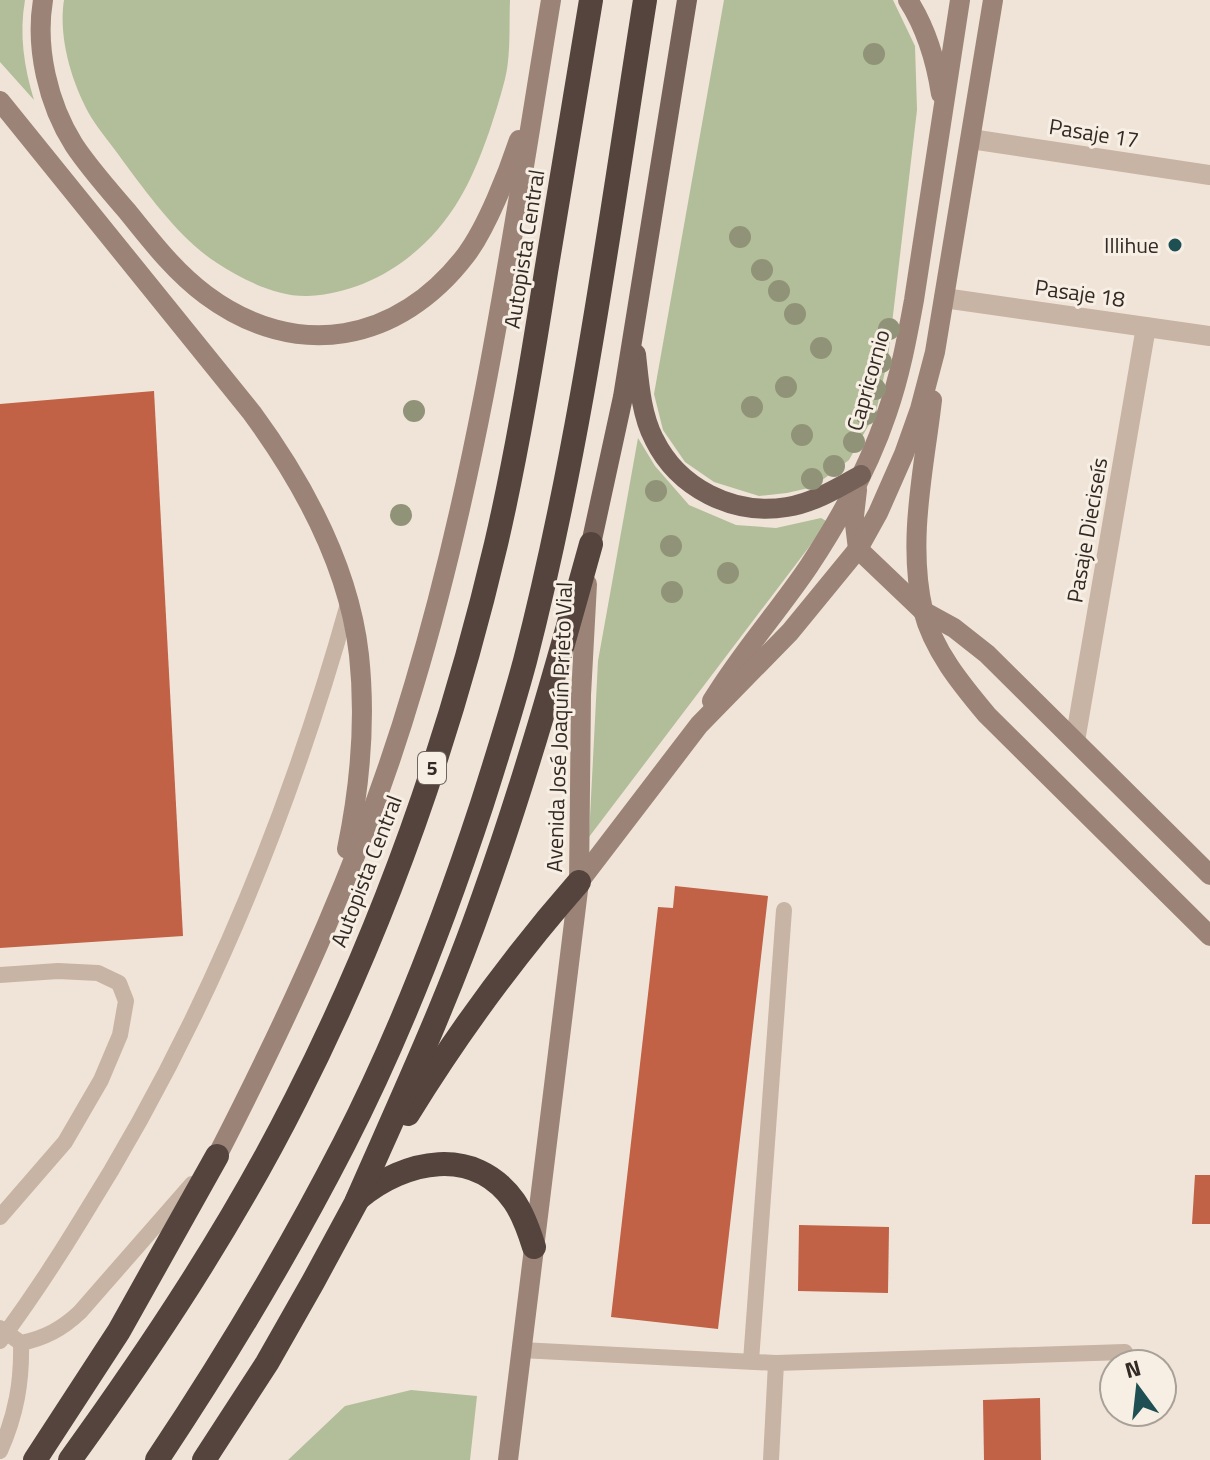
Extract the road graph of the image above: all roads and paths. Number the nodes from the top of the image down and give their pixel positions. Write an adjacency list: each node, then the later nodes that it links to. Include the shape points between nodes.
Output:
1 (43, 0): 9 (main road, via 41,38 51,92 87,164 187,279 227,309 288,332 333,335 380,324 414,306 448,276 482,228)
2 (551, 0): 9 (main road)
3 (591, 0): 45 (highway, Autopista Central / 5, via 516,456 475,629 424,793 361,958 296,1101 182,1296)
4 (645, 0): 46 (highway, via 566,480 524,666 467,849 412,997 346,1142 254,1307)
5 (687, 0): 16 (main road, Avenida José Joaquín Prieto Vial)
6 (908, 0): 11 (main road, via 930,47)
7 (960, 0): 11 (main road, Capricornio)
8 (993, 0): 12 (main road, Capricornio)
9 (535, 94): 30 (main road, via 478,429 451,549 382,786)
10 (0, 101): 23 (main road, via 277,447 318,520)
11 (943, 111): 19 (main road, Capricornio, via 906,343 888,411)
12 (971, 139): 13 (street, Pasaje 17); 14 (main road, Capricornio)
13 (1210, 175)
14 (944, 298): 15 (street, Pasaje 18); 18 (main road, Capricornio)
15 (1146, 327): 17 (street, Pasaje 18); 26 (street, Pasaje Dieciseís)
16 (634, 328): 19 (main road, via 638,376 653,438 692,485 728,503 768,509 808,501); 20 (main road, Avenida José Joaquín Prieto Vial)
17 (1210, 336)
18 (935, 352): 21 (main road, Capricornio, via 904,454); 24 (main road, via 916,530)
19 (861, 475): 21 (main road, via 854,516); 22 (main road, Capricornio)
20 (591, 544): 28 (main road, Avenida José Joaquín Prieto Vial, via 581,695); 34 (highway, via 552,688 482,900)
21 (858, 549): 22 (main road); 24 (main road); 25 (main road, Capricornio, via 790,632)
22 (808, 568): 25 (main road, Capricornio, via 734,667)
23 (348, 604): 30 (main road, via 359,652 359,771); 37 (lane, via 278,817 202,996 102,1187)
24 (923, 611): 26 (main road, via 971,640); 31 (main road, via 944,658 987,715)
25 (699, 725): 28 (main road, Capricornio)
26 (1075, 741): 27 (main road)
27 (1210, 875)
28 (579, 882): 34 (highway, via 449,1048); 36 (main road, Avenida José Joaquín Prieto Vial)
29 (784, 910): 41 (lane)
30 (331, 918): 33 (main road)
31 (1210, 936)
32 (0, 975): 35 (lane, via 98,973 119,983 126,1001 120,1035 101,1080 65,1142)
33 (217, 1156): 38 (lane, via 80,1312 53,1333); 44 (highway, via 119,1331)
34 (357, 1200): 36 (highway, via 384,1180 416,1167 463,1166 505,1190); 47 (highway, via 267,1363)
35 (0, 1217)
36 (534, 1247): 39 (main road, Avenida José Joaquín Prieto Vial)
37 (2, 1334): 38 (lane)
38 (21, 1343): 43 (lane, via 16,1409)
39 (521, 1350): 41 (lane); 48 (main road, Avenida José Joaquín Prieto Vial)
40 (1098, 1353): 42 (lane)
41 (751, 1361): 42 (lane)
42 (776, 1363): 49 (lane)
43 (0, 1451)
44 (35, 1460)
45 (70, 1460)
46 (157, 1460)
47 (204, 1460)
48 (508, 1460)
49 (771, 1460)

